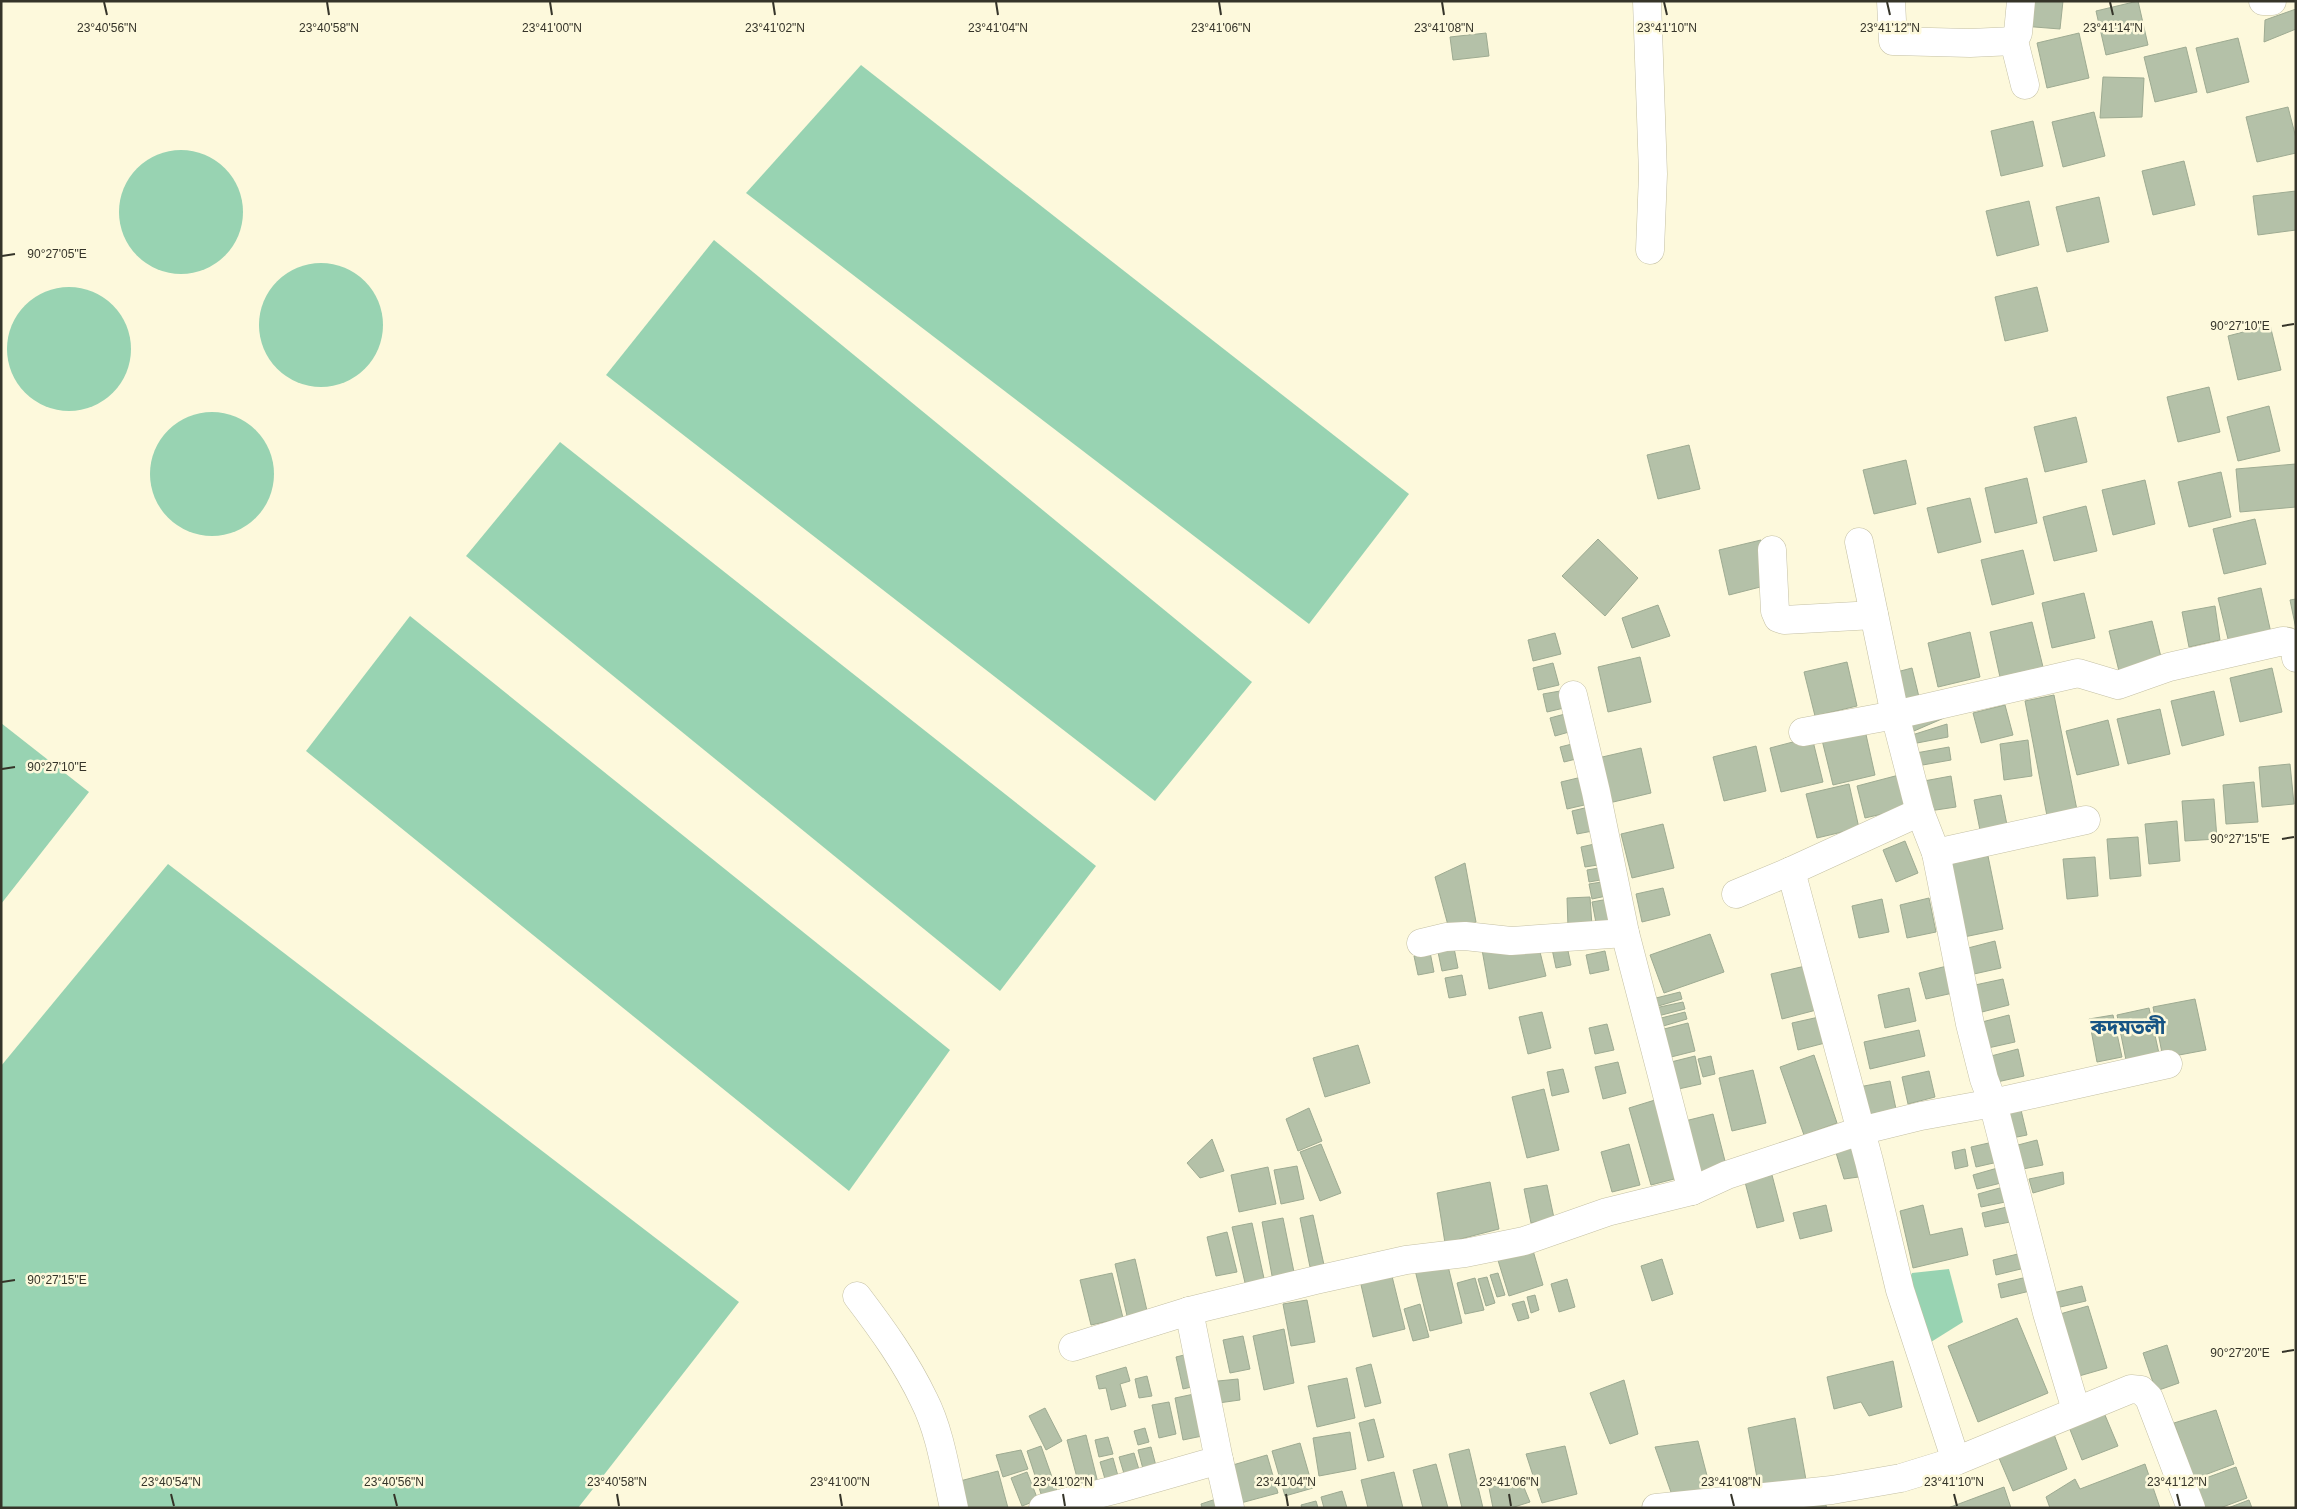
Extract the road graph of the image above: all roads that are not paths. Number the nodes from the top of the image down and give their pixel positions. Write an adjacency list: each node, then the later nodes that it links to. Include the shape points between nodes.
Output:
1 (1647, 1): 8 (street, via 1653,174)
2 (1891, 1): 6 (street, via 1893,41 1970,44)
3 (2020, 1): 6 (street, via 2018,33)
4 (2263, 1): 5 (street)
5 (2272, 1)
6 (2014, 41): 7 (street)
7 (2025, 85)
8 (1650, 250)
9 (1859, 542): 11 (street)
10 (1772, 550): 11 (street, via 1778,618)
11 (1874, 615): 14 (street)
12 (2296, 658): 14 (street, via 2293,645 2283,641 2169,667 2118,684 2078,674)
13 (1573, 695): 21 (street)
14 (1895, 714): 15 (street); 16 (street)
15 (1803, 732)
16 (1920, 812): 18 (street); 19 (street)
17 (2086, 820): 18 (street)
18 (1936, 852): 24 (street, via 1970,1024)
19 (1791, 871): 20 (street); 25 (street)
20 (1736, 894)
21 (1625, 933): 22 (street, via 1511,941 1465,936); 26 (street)
22 (1421, 943)
23 (2168, 1064): 24 (street)
24 (1993, 1103): 25 (street); 30 (street, via 2047,1314)
25 (1860, 1131): 26 (street, via 1726,1175); 32 (street, via 1900,1290)
26 (1692, 1191): 28 (street, via 1607,1212 1524,1241 1397,1262)
27 (857, 1296): 35 (street, via 895,1346 925,1401)
28 (1189, 1311): 29 (street); 31 (street)
29 (1073, 1347)
30 (2076, 1410): 32 (street); 38 (street, via 2131,1388 2141,1390 2149,1398)
31 (1219, 1460): 34 (street); 36 (street)
32 (1956, 1461): 33 (street)
33 (1835, 1499): 37 (street)
34 (1049, 1507)
35 (954, 1508)
36 (1230, 1508)
37 (1656, 1508)
38 (2191, 1508)

